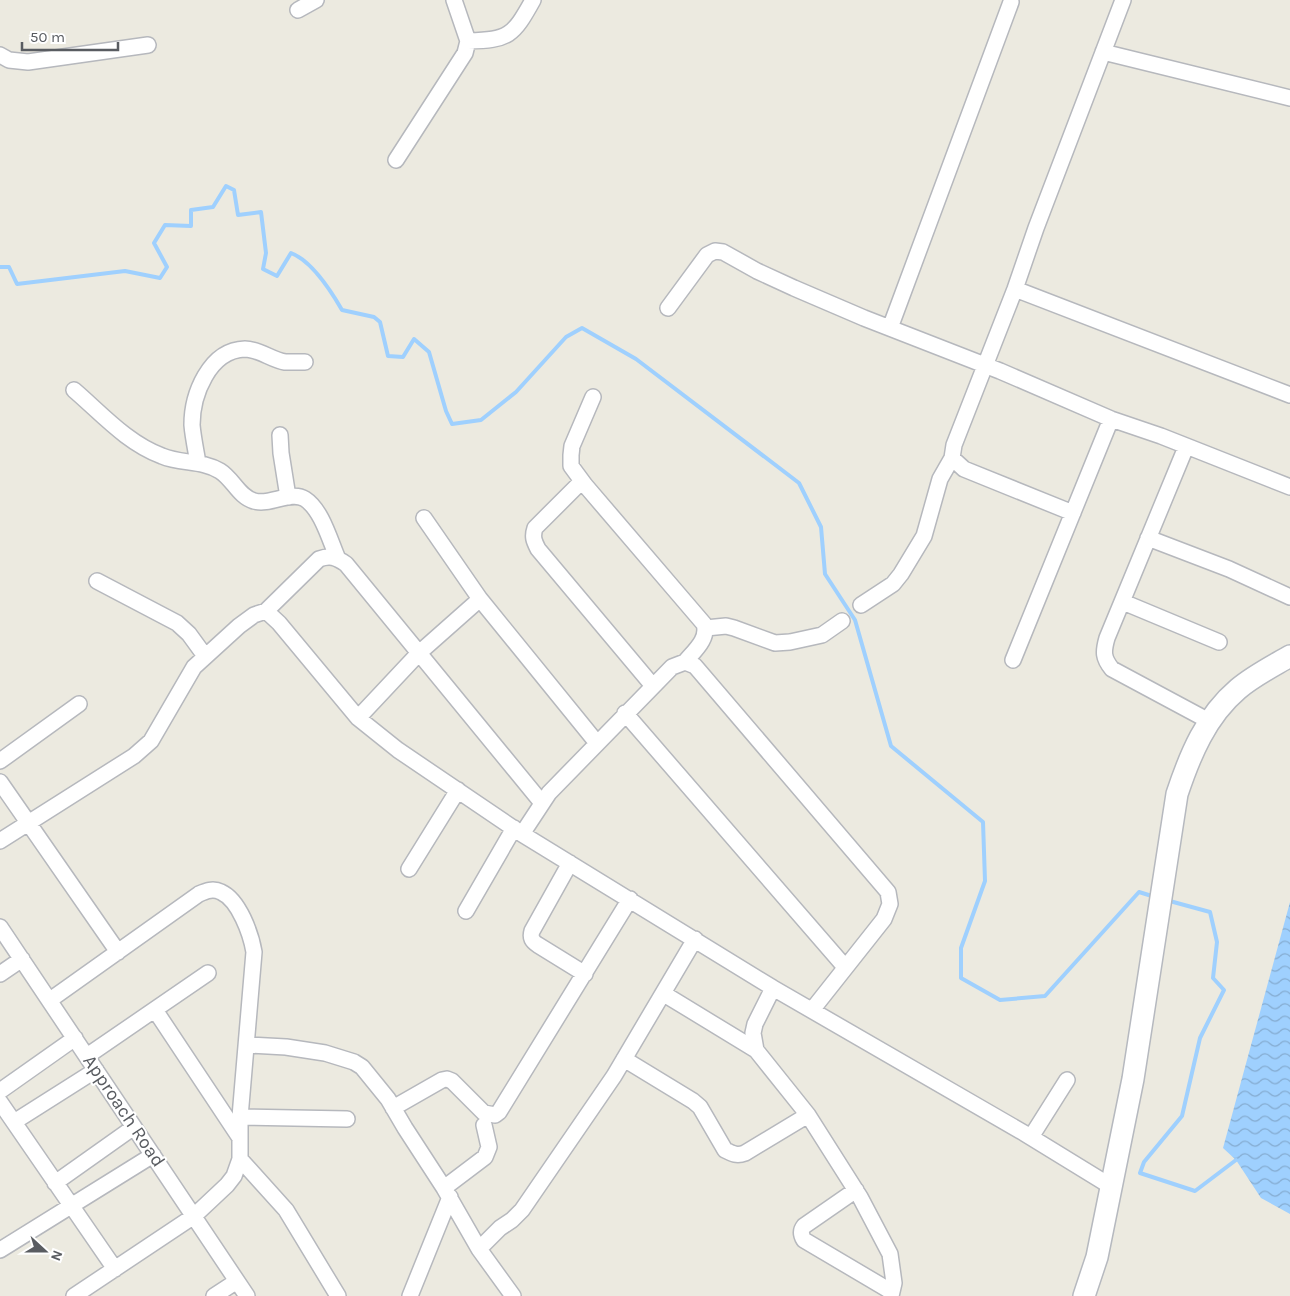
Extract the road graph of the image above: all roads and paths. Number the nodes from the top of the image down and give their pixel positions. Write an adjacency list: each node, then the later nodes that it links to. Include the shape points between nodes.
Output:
1 (316, 0): 6 (street)
2 (454, 0): 7 (street)
3 (533, 0): 7 (street, via 510,34 494,40)
4 (1123, 0): 9 (street)
5 (1011, 2): 15 (street)
6 (298, 10)
7 (468, 40): 12 (street, via 460,63)
8 (148, 45): 10 (street, via 28,62 9,60)
9 (1103, 52): 11 (street); 13 (street)
10 (0, 55)
11 (1290, 98)
12 (396, 160)
13 (1015, 290): 17 (street); 19 (street)
14 (668, 308): 15 (street, via 707,255 715,251)
15 (890, 328): 17 (street)
16 (305, 362): 25 (street, via 285,362 245,349 223,356 211,367 200,385 194,406 192,426)
17 (985, 366): 21 (street); 24 (street, via 954,445)
18 (74, 390): 25 (street, via 136,444 176,461)
19 (1290, 396)
20 (593, 397): 26 (street, via 572,446 571,466)
21 (1111, 419): 23 (street); 29 (street)
22 (280, 435): 28 (street)
23 (1186, 448): 27 (street); 31 (street)
24 (952, 458): 29 (street, via 964,469); 37 (street, via 938,484 924,536 901,574 893,584)
25 (198, 463): 28 (street, via 221,472 248,500 264,502)
26 (582, 481): 40 (street); 47 (street, via 535,528 533,540)
27 (1290, 487)
28 (288, 498): 32 (street, via 297,496 312,504)
29 (1073, 513): 45 (street)
30 (424, 518): 35 (street)
31 (1148, 538): 34 (street); 36 (street)
32 (338, 559): 38 (street, via 328,556 319,559); 42 (street, via 346,564)
33 (96, 581): 43 (street, via 177,623)
34 (1290, 597)
35 (480, 599): 42 (street); 52 (street)
36 (1123, 602): 41 (street); 51 (street, via 1104,648 1107,663 1112,669)
37 (861, 605)
38 (266, 611): 43 (street, via 254,615); 50 (street)
39 (842, 621): 40 (street, via 822,635 775,643 726,626)
40 (706, 628): 46 (street, via 703,640)
41 (1219, 642)
42 (418, 653): 50 (street); 56 (street)
43 (205, 656): 57 (street, via 184,681 151,741 134,756)
44 (1290, 656): 51 (street, via 1238,689)
45 (1013, 660)
46 (685, 662): 47 (street, via 672,667); 68 (street, via 695,666 888,892 890,904 884,919)
47 (653, 686): 49 (street)
48 (79, 704): 53 (street)
49 (625, 714): 52 (street); 68 (street)
50 (358, 718): 55 (street, via 398,750)
51 (1209, 721): 98 (street, via 1189,758 1177,794 1133,1079)
52 (597, 743): 56 (street)
53 (0, 761)
54 (0, 782): 57 (street)
55 (458, 790): 58 (street); 61 (street)
56 (542, 803): 58 (street)
57 (28, 823): 59 (street); 66 (street)
58 (518, 831): 60 (street); 63 (street)
59 (0, 842)
60 (570, 863): 62 (street); 71 (street, via 531,936 538,946)
61 (409, 869)
62 (630, 899): 65 (street); 71 (street)
63 (466, 911)
64 (0, 927): 67 (street, Approach Road)
65 (696, 939): 72 (street); 73 (street)
66 (118, 952): 74 (street); 78 (street, via 199,894 210,890 221,892 244,920 254,952)
67 (22, 959): 70 (street); 74 (street, Approach Road)
68 (845, 967): 76 (street)
69 (208, 973): 75 (street)
70 (0, 974)
71 (585, 974): 86 (street, via 495,1115 484,1112 447,1079)
72 (774, 988): 76 (street); 79 (street, via 754,1024)
73 (664, 994): 79 (street); 81 (street)
74 (50, 1000): 77 (street, Approach Road)
75 (155, 1010): 80 (street); 94 (street)
76 (812, 1010): 93 (street)
77 (75, 1038): 80 (street, Approach Road); 84 (street)
78 (247, 1045): 86 (street, via 325,1053 354,1062 370,1076); 88 (street)
79 (756, 1050): 87 (street)
80 (87, 1056): 82 (street, Approach Road)
81 (624, 1059): 87 (street, via 700,1107 725,1150 732,1154 745,1153); 104 (street, via 522,1210)
82 (96, 1070): 90 (street); 92 (street, Approach Road)
83 (1066, 1080): 93 (street)
84 (0, 1091)
85 (0, 1102): 90 (street)
86 (393, 1108): 100 (street)
87 (808, 1115): 99 (street)
88 (240, 1117): 89 (street); 94 (street)
89 (347, 1119)
90 (14, 1122): 97 (street)
91 (484, 1125): 100 (street, via 489,1148 485,1158)
92 (134, 1127): 95 (street, Approach Road); 97 (street)
93 (1031, 1137): 98 (street)
94 (240, 1138): 96 (street)
95 (153, 1154): 101 (street); 102 (street, Approach Road)
96 (240, 1159): 102 (street, via 227,1185); 112 (street, via 286,1210)
97 (55, 1183): 101 (street)
98 (1112, 1187): 114 (street, via 1097,1257)
99 (856, 1190): 107 (street, via 890,1254 894,1283); 107 (street, via 804,1226 802,1235 804,1240)
100 (447, 1193): 104 (street); 113 (street)
101 (71, 1206): 103 (street); 105 (street)
102 (194, 1216): 105 (street); 106 (street, Approach Road)
103 (2, 1245)
104 (479, 1249): 108 (street)
105 (115, 1269): 109 (street)
106 (237, 1281): 110 (street); 111 (street, Approach Road)
107 (891, 1294)
108 (510, 1295)
109 (74, 1296)
110 (214, 1296)
111 (247, 1296)
112 (338, 1296)
113 (410, 1296)
114 (1084, 1296)

